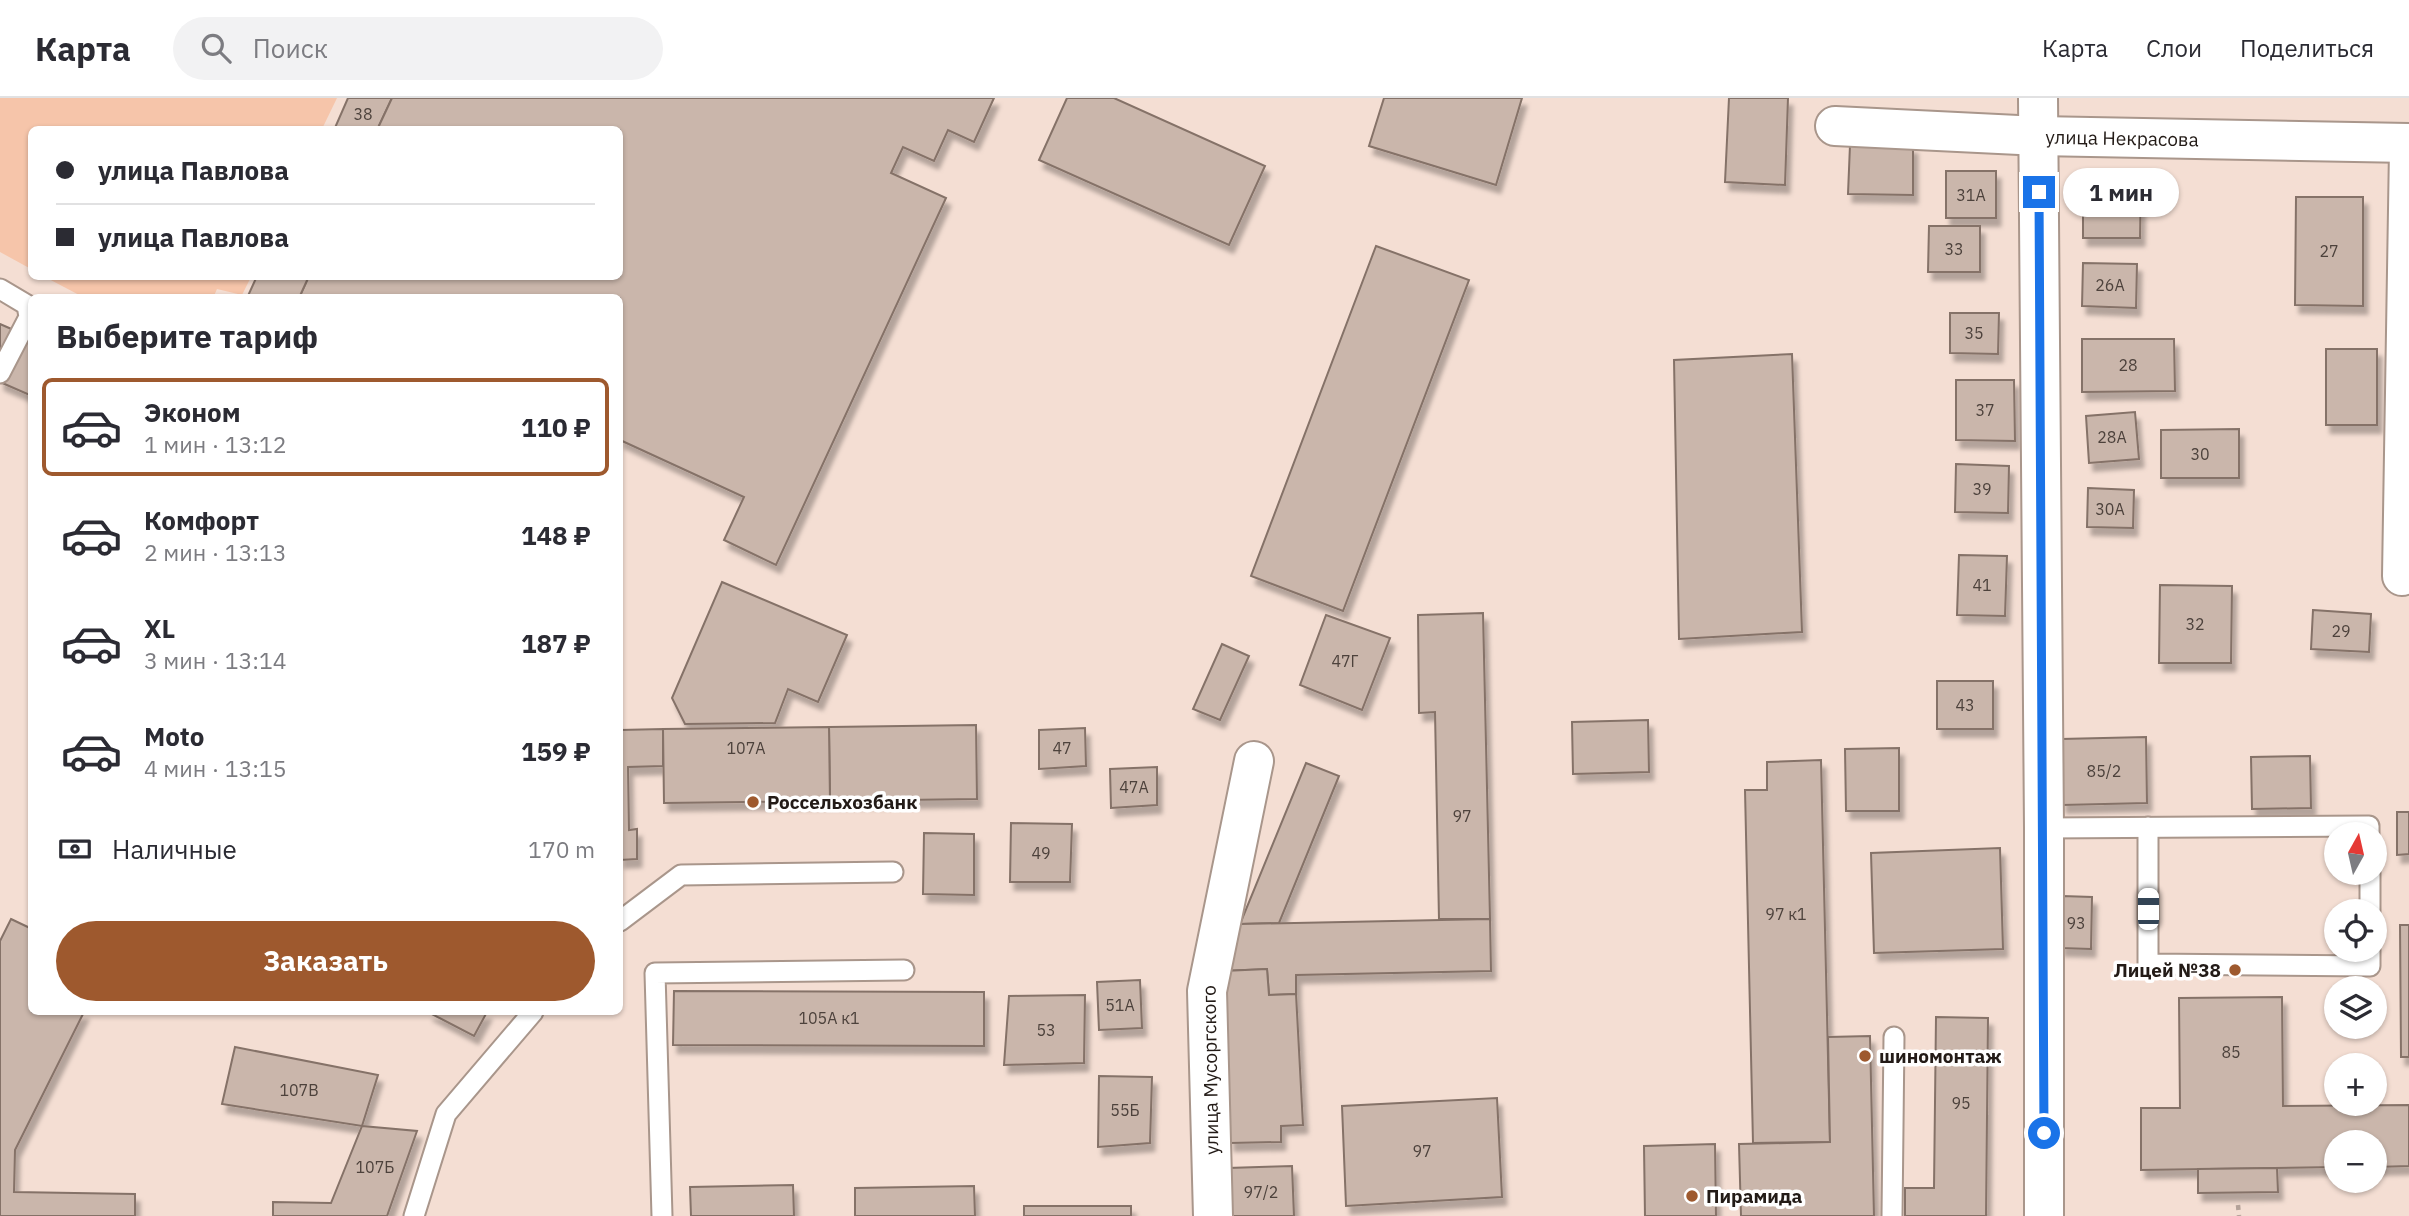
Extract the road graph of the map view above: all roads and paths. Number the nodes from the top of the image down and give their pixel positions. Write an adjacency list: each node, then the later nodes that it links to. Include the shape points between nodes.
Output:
1 (2038, 98): 3 (street)
2 (1836, 126): 3 (street, улица Некрасова)
3 (2038, 136): 4 (street, улица Некрасова); 14 (street)
4 (2409, 143)
5 (2409, 149): 10 (street)
6 (0, 289): 7 (lane, via 27,305)
7 (28, 311)
8 (28, 319): 9 (lane)
9 (0, 373)
10 (2402, 576)
11 (1254, 761): 24 (street, улица Мусоргского, via 1206,991)
12 (2324, 826): 13 (lane)
13 (2148, 827): 14 (lane); 17 (lane, via 2148,964 2370,966)
14 (2044, 828): 26 (street)
15 (893, 872): 16 (lane, via 681,876)
16 (623, 919)
17 (2370, 962)
18 (904, 970): 23 (lane, via 655,974)
19 (530, 1015): 22 (lane, via 446,1114)
20 (1894, 1037): 25 (lane)
21 (2238, 1205): 27 (path)
22 (414, 1216)
23 (663, 1216)
24 (1213, 1216)
25 (1892, 1216)
26 (2044, 1216)
27 (2239, 1216)

